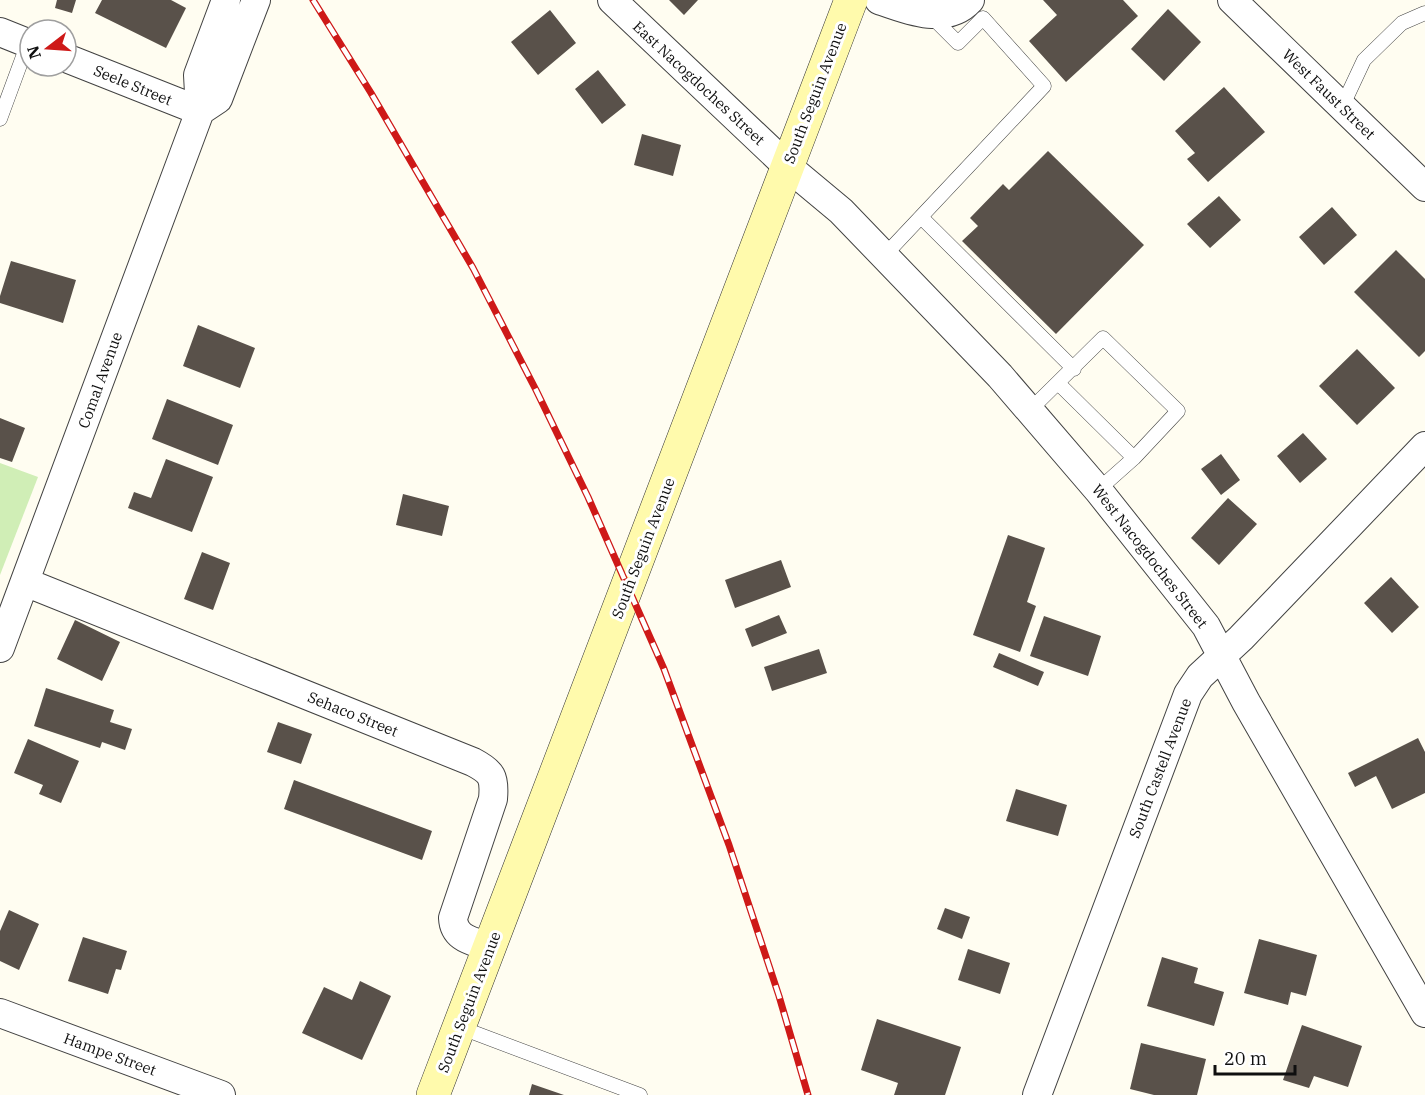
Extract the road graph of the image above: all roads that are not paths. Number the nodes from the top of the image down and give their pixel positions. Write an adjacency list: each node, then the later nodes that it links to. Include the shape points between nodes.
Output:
1 (225, 0): 15 (street, Comal Avenue, via 198,75)
2 (256, 0): 15 (street, Comal Avenue, via 218,99)
3 (612, 0): 17 (street, East Nacogdoches Street)
4 (851, 0): 17 (main road, South Seguin Avenue)
5 (879, 0): 9 (street)
6 (970, 0): 9 (street, via 964,7)
7 (1232, 0): 14 (street, West Faust Street)
8 (1425, 13): 14 (lane, via 1402,22 1364,60)
9 (929, 14): 19 (lane, via 958,43 983,18 1044,86)
10 (0, 32): 11 (street)
11 (18, 39)
12 (78, 63): 15 (street, Seele Street)
13 (18, 71): 16 (lane)
14 (1342, 107): 18 (street, West Faust Street)
15 (200, 111): 27 (street, Comal Avenue)
16 (0, 118)
17 (787, 166): 20 (street, West Nacogdoches Street, via 841,211); 30 (main road, South Seguin Avenue)
18 (1425, 187)
19 (921, 217): 20 (lane); 21 (lane)
20 (884, 256): 23 (street, West Nacogdoches Street)
21 (1074, 369): 22 (lane); 25 (lane, via 1103,338 1178,411)
22 (1058, 383): 23 (lane); 25 (lane)
23 (1030, 410): 26 (street, West Nacogdoches Street)
24 (1425, 446): 29 (street, South Castell Avenue)
25 (1134, 458): 26 (lane)
26 (1098, 490): 29 (street, West Nacogdoches Street, via 1206,626)
27 (25, 582): 28 (street, Comal Avenue); 30 (street, Sehaco Street, via 484,768 492,776 493,799 453,924 461,936)
28 (0, 648)
29 (1222, 656): 31 (street, West Nacogdoches Street); 37 (street, South Castell Avenue, via 1200,676 1188,694)
30 (489, 947): 33 (main road, South Seguin Avenue)
31 (1425, 1012)
32 (0, 1013): 34 (street, Hampe Street)
33 (459, 1027): 35 (main road, South Seguin Avenue); 36 (lane)
34 (221, 1095)
35 (433, 1095)
36 (640, 1095)
37 (1037, 1095)

